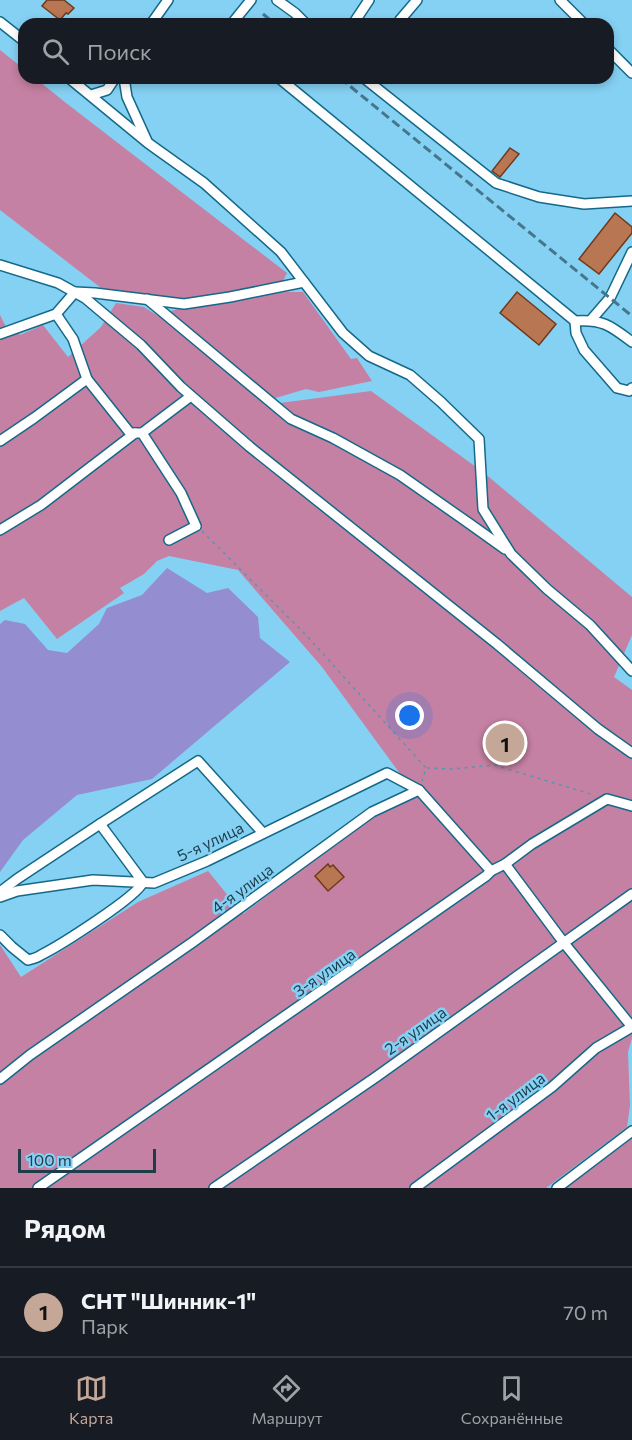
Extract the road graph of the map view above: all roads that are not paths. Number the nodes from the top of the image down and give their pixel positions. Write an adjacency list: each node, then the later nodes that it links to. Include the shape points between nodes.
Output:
1 (251, 0): 8 (street)
2 (277, 0): 9 (street)
3 (369, 0): 10 (street)
4 (417, 0): 11 (street)
5 (560, 0): 12 (street)
6 (162, 2): 7 (street)
7 (154, 18)
8 (236, 18)
9 (300, 18)
10 (357, 18)
11 (402, 18)
12 (578, 18)
13 (0, 22): 14 (street)
14 (18, 36)
15 (614, 55): 16 (street)
16 (632, 73)
17 (77, 84): 22 (street)
18 (112, 84): 22 (street, via 107,90)
19 (125, 84): 23 (street)
20 (286, 84): 32 (street)
21 (372, 84): 24 (street, via 496,183 539,197 584,204)
22 (91, 95): 23 (street)
23 (148, 143): 27 (street, via 239,214 281,252)
24 (632, 201)
25 (632, 252): 31 (street, via 610,298)
26 (2, 266): 28 (street, via 58,282)
27 (304, 282): 29 (street, via 184,304); 42 (street, via 343,333 369,356 410,375 479,439 483,509)
28 (75, 292): 29 (street); 30 (street); 37 (street, via 141,345)
29 (147, 299): 42 (street, via 291,419 400,476)
30 (56, 314): 33 (street); 35 (street, via 73,339)
31 (591, 320): 32 (street); 34 (street, via 612,327)
32 (575, 321): 36 (street, via 584,350 617,388)
33 (0, 334)
34 (632, 342)
35 (87, 379): 38 (street, via 130,433); 39 (street)
36 (632, 388)
37 (191, 396): 38 (street); 44 (street)
38 (138, 433): 40 (street, via 41,505); 41 (street, via 181,493 195,522 196,526)
39 (0, 441)
40 (0, 530)
41 (169, 540)
42 (511, 554): 43 (street, via 590,625)
43 (632, 671)
44 (632, 753)
45 (418, 790): 48 (street, 5-я улица, via 387,773); 50 (street); 58 (street, 4-я улица, via 372,812)
46 (632, 806): 49 (street, 3-я улица, via 607,799)
47 (100, 824): 48 (street, via 198,761); 51 (street); 52 (street)
48 (263, 833): 51 (street, 5-я улица, via 154,883)
49 (505, 864): 50 (street, 3-я улица); 56 (street)
50 (491, 871): 60 (street, 3-я улица)
51 (144, 882): 54 (street, 5-я улица, via 93,880 16,891); 55 (street, via 128,898 39,957 27,960)
52 (0, 892)
53 (632, 894): 56 (street, 2-я улица)
54 (0, 897)
55 (0, 935)
56 (564, 943): 57 (street); 61 (street, 2-я улица)
57 (632, 1027): 62 (street, 1-я улица, via 596,1048 552,1087)
58 (0, 1079)
59 (632, 1131): 63 (street)
60 (38, 1188)
61 (214, 1188)
62 (415, 1188)
63 (557, 1188)

